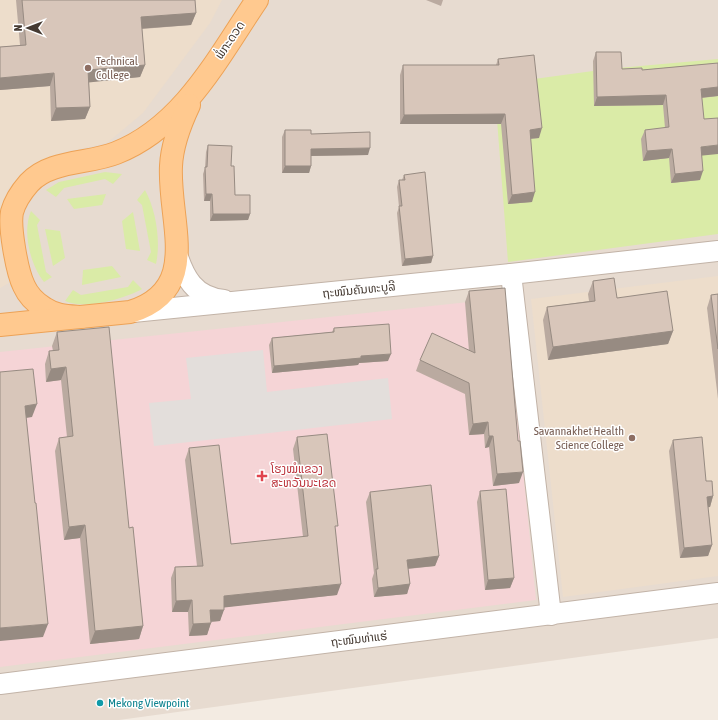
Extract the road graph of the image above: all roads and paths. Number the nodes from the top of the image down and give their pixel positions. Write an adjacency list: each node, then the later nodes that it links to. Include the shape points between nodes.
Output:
1 (257, 0): 2 (main road, ພໍ່ກະດວດ)
2 (202, 80): 3 (main road, via 182,119 174,142 171,198); 8 (main road, via 162,127 145,138 116,153 44,172 30,182 19,196 12,212 11,229 24,286 33,300 47,310 63,316)
3 (176, 250): 6 (street, via 184,273 200,292 210,299); 7 (main road, via 176,268 167,288 146,307)
4 (718, 251): 5 (street, ຖະໜົນຄັນທະບູລີ)
5 (511, 274): 6 (street, ຖະໜົນຄັນທະບູລີ); 11 (street)
6 (237, 302): 7 (street, ຖະໜົນຄັນທະບູລີ)
7 (130, 312): 8 (main road, ຖະໜົນຄັນທະບູລີ)
8 (81, 317): 9 (main road, ຖະໜົນຄັນທະບູລີ)
9 (0, 325)
10 (718, 593): 11 (street, ຖະໜົນທ່າແຮ່)
11 (551, 615): 12 (street, ຖະໜົນທ່າແຮ່)
12 (0, 684)

